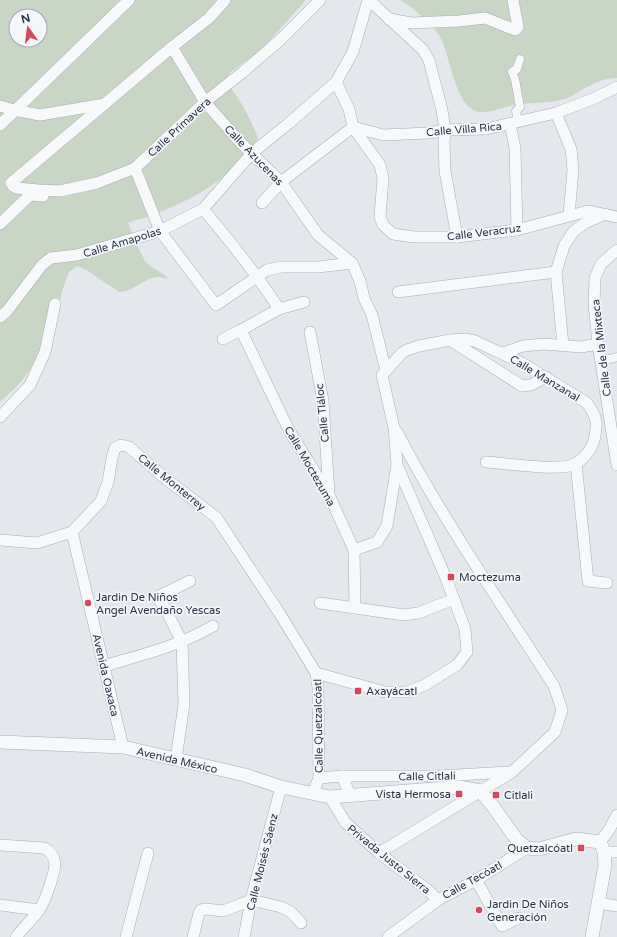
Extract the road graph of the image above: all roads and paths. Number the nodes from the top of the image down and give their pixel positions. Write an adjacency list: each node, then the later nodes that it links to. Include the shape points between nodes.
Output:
1 (129, 0): 14 (street)
2 (225, 0): 7 (street, via 209,18)
3 (320, 0): 11 (street, Calle Primavera, via 269,49)
4 (369, 0): 6 (street); 9 (street, Calle Amapolas, via 353,52)
5 (513, 0): 6 (street, via 518,27 515,30 485,18 459,22 411,23)
6 (389, 19): 19 (street, via 423,50 429,60)
7 (172, 47): 11 (street, Calle Azucenas); 12 (street)
8 (520, 59): 16 (street, via 512,72 520,108 516,111)
9 (336, 82): 18 (street, via 349,109); 20 (street, Calle Amapolas)
10 (617, 87): 15 (street, Calle Villa Rica)
11 (205, 102): 20 (street, Calle Azucenas); 21 (street, Calle Primavera)
12 (105, 104): 14 (street, via 40,115); 23 (street, Calle Primavera, via 11,183 16,188)
13 (0, 106): 14 (street)
14 (14, 110): 17 (street)
15 (556, 113): 16 (street, Calle Villa Rica); 27 (street, via 571,149 573,170)
16 (514, 123): 19 (street, Calle Villa Rica, via 486,129); 30 (street)
17 (0, 125)
18 (353, 127): 19 (street, Calle Villa Rica, via 382,135); 22 (street); 32 (street, Calle Veracruz, via 380,165 383,178 380,217 384,225 393,234 414,237)
19 (445, 130): 32 (street, via 445,170)
20 (252, 153): 22 (street, Calle Azucenas); 25 (street, Calle Amapolas)
21 (135, 168): 23 (street, Calle Primavera, via 97,183); 31 (street)
22 (281, 182): 24 (street); 34 (street, Calle Azucenas, via 318,235)
23 (60, 191): 29 (street, via 48,196 30,195)
24 (262, 203)
25 (203, 209): 31 (street, Calle Amapolas); 36 (street)
26 (605, 214): 27 (street, Calle Veracruz, via 588,211); 28 (street, Calle Veracruz); 35 (street, via 573,232 564,246)
27 (569, 215): 30 (street, Calle Veracruz)
28 (617, 217)
29 (0, 224)
30 (517, 230): 32 (street, Calle Veracruz)
31 (160, 232): 36 (street, via 216,305); 41 (street, Calle Amapolas, via 77,255 51,258 42,265 7,312)
32 (457, 237)
33 (617, 250): 46 (street, Calle de la Mixteca, via 601,264 594,278)
34 (352, 263): 36 (street, via 318,267 281,267 267,270); 51 (street, Calle Azucenas, via 372,315)
35 (556, 272): 37 (street); 47 (street)
36 (258, 277): 40 (street)
37 (398, 292)
38 (304, 302): 40 (street)
39 (55, 304): 55 (street, via 45,352 30,385)
40 (279, 309): 42 (street)
41 (0, 317)
42 (242, 330): 44 (street); 62 (street, Calle Moctezuma, via 293,437)
43 (310, 332): 62 (street, Calle Tláloc, via 323,401)
44 (223, 339)
45 (450, 340): 48 (street, Calle Manzanal, via 474,341); 51 (street, Calle Manzanal, via 407,350); 52 (street, via 522,386 531,385)
46 (598, 344): 47 (street, via 581,347); 49 (street, Calle de la Mixteca)
47 (564, 345): 48 (street, via 523,346)
48 (503, 353): 52 (street, Calle Manzanal)
49 (600, 356): 50 (street, via 610,359); 54 (street, Calle de la Mixteca)
50 (617, 357)
51 (386, 370): 57 (street, Calle Azucenas, via 382,375)
52 (546, 377): 53 (street, Calle Manzanal)
53 (587, 403): 54 (street); 59 (street, via 594,412 597,424 587,454)
54 (608, 406): 56 (street, Calle de la Mixteca)
55 (0, 418)
56 (614, 426): 61 (street, Calle de la Mixteca)
57 (394, 428): 60 (street, Calle Quetzalcóatl); 78 (street, via 414,465 554,686 562,710 555,732)
58 (486, 462): 59 (street, via 552,467)
59 (576, 464): 67 (street, via 588,581)
60 (397, 465): 65 (street, via 388,526 377,542); 68 (street, Calle Quetzalcóatl)
61 (617, 465)
62 (329, 495): 65 (street, Calle Moctezuma)
63 (72, 532): 64 (street, Calle Monterrey, via 37,543); 73 (street, Avenida Oaxaca); 74 (street, Calle Monterrey, via 101,501 115,448 121,445 129,447 216,517)
64 (0, 540)
65 (354, 550): 70 (street, Calle Moctezuma)
66 (190, 581): 72 (street, via 157,596)
67 (607, 583)
68 (454, 599): 70 (street, via 418,613 404,615); 74 (street, Calle Quetzalcóatl, via 465,629 467,652 457,665 425,685 407,692 385,692)
69 (320, 603): 70 (street)
70 (355, 608)
71 (213, 626): 72 (street)
72 (182, 642): 73 (street); 77 (street, via 184,704)
73 (104, 666): 76 (street, Avenida Oaxaca)
74 (316, 673): 80 (street, Calle Quetzalcóatl)
75 (0, 742): 76 (street, Avenida México)
76 (122, 747): 77 (street, Avenida México)
77 (176, 759): 81 (street, Avenida México, via 245,775)
78 (512, 772): 79 (street, Calle Citlali, via 440,776); 82 (street)
79 (342, 776): 80 (street, Calle Quetzalcóatl); 84 (street, Calle Quetzalcóatl)
80 (319, 778): 83 (street)
81 (281, 787): 83 (street, Avenida México); 93 (street, Calle Moisés Sáenz)
82 (480, 791): 84 (street, via 459,787); 88 (street, via 517,840); 91 (street)
83 (313, 793): 85 (street, Avenida México)
84 (350, 795): 85 (street, Avenida México)
85 (330, 797): 91 (street, Privada Justo Sierra, via 345,822)
86 (617, 815): 89 (street, via 609,830)
87 (0, 845): 98 (street, via 44,848 53,855 55,863 49,887)
88 (527, 848): 89 (street, via 539,849 576,839); 92 (street, Calle Tecóatl)
89 (607, 849): 95 (street)
90 (148, 853): 102 (street)
91 (379, 853): 94 (street, Privada Justo Sierra, via 429,890)
92 (476, 880): 94 (street, Calle Tecóatl); 99 (street, via 502,926)
93 (251, 900): 100 (street, via 281,907 291,912); 103 (street, via 223,910 201,910); 104 (street, Calle Moisés Sáenz)
94 (438, 900): 105 (street, Calle Tecóatl)
95 (599, 903): 97 (street); 106 (street)
96 (0, 905): 98 (street)
97 (617, 906)
98 (39, 910): 101 (street)
99 (518, 918)
100 (301, 923)
101 (16, 937)
102 (126, 937)
103 (193, 937)
104 (244, 937)
105 (388, 937)
106 (592, 937)

